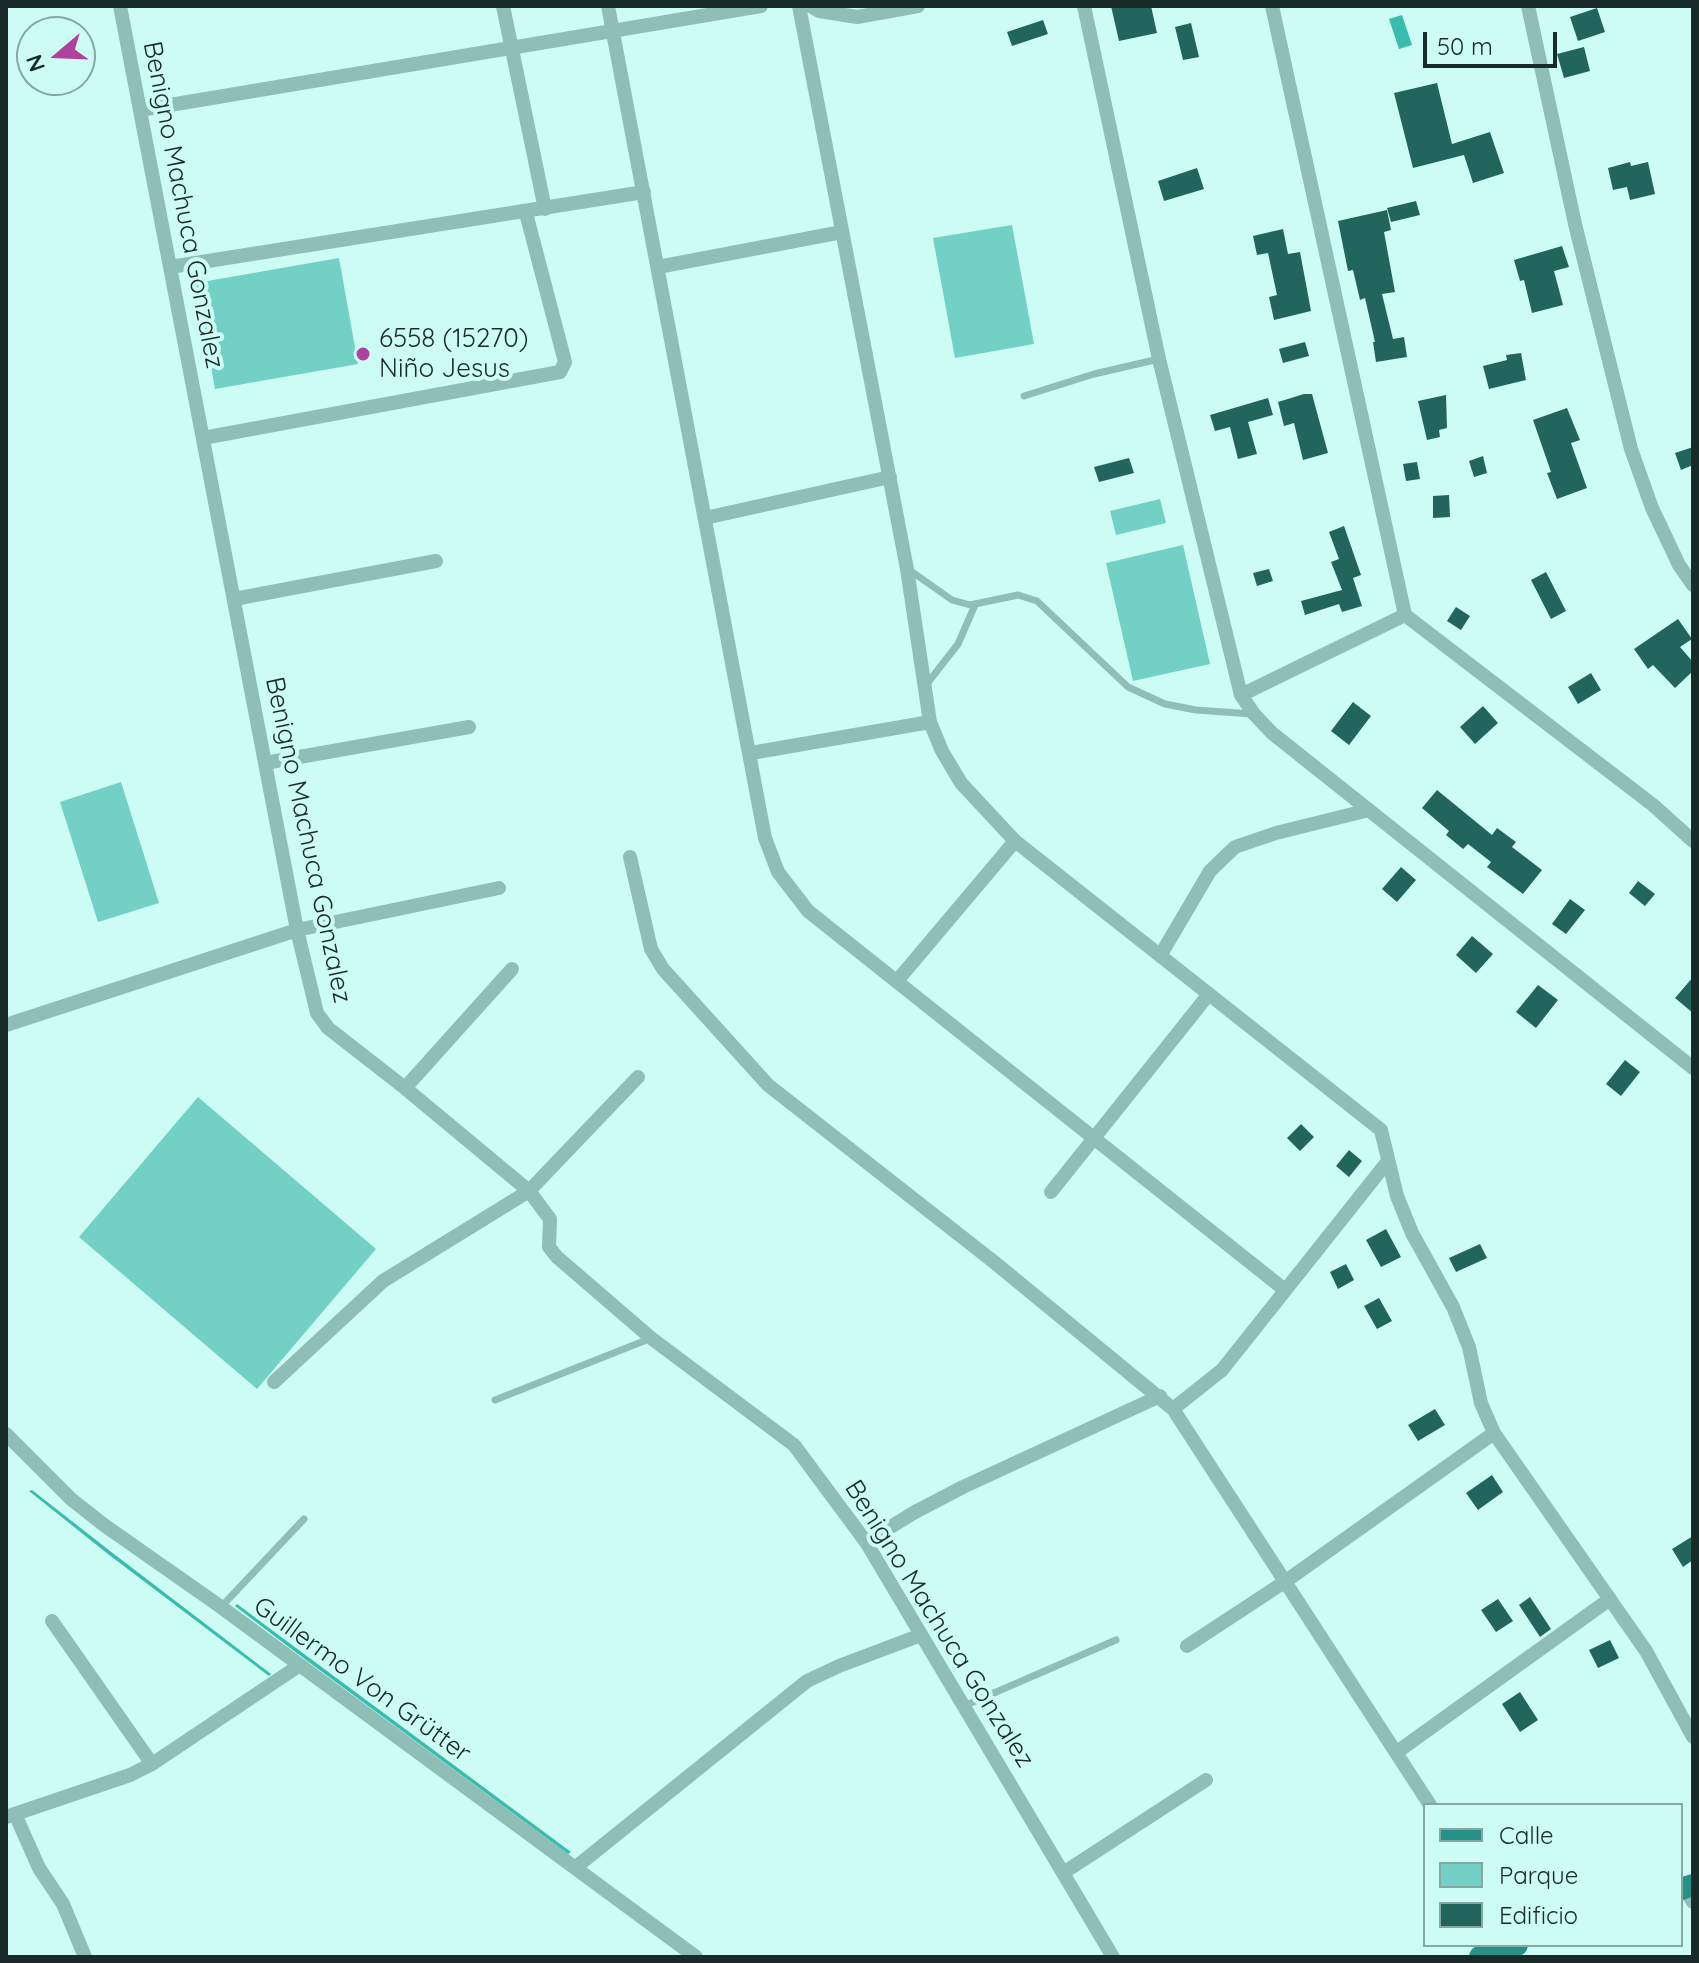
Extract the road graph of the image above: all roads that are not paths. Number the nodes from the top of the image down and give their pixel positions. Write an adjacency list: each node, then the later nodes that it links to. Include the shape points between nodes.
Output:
1 (120, 6): 13 (street, Benigno Machuca Gonzalez)
2 (503, 6): 12 (street)
3 (608, 6): 11 (street)
4 (761, 6): 11 (street)
5 (799, 6): 17 (street)
6 (810, 6): 7 (street, via 857,17)
7 (918, 6)
8 (1084, 6): 20 (street)
9 (1272, 6): 30 (street)
10 (1532, 7): 27 (street, via 1575,224 1631,449 1652,508)
11 (613, 31): 12 (street); 14 (street)
12 (511, 48): 13 (street); 15 (street)
13 (140, 110): 18 (street, Benigno Machuca Gonzalez)
14 (644, 192): 15 (street); 19 (street)
15 (545, 209): 16 (street)
16 (526, 213): 18 (street); 22 (street, via 565,362 560,372)
17 (842, 232): 19 (street); 23 (street)
18 (170, 267): 22 (street, Benigno Machuca Gonzalez)
19 (658, 267): 24 (street)
20 (1159, 359): 21 (lane); 32 (street)
21 (1024, 396)
22 (203, 438): 28 (street, Benigno Machuca Gonzalez)
23 (890, 477): 24 (street); 26 (street)
24 (705, 518): 36 (street)
25 (436, 561): 28 (street)
26 (907, 569): 29 (lane, via 952,600); 31 (street)
27 (1693, 585)
28 (234, 599): 37 (street, Benigno Machuca Gonzalez)
29 (975, 605): 31 (lane, via 958,644); 33 (lane, via 1028,596 1128,687 1165,704)
30 (1405, 615): 32 (street); 40 (street)
31 (925, 687): 34 (street)
32 (1241, 695): 33 (street)
33 (1254, 714): 38 (street)
34 (930, 722): 36 (street); 39 (street, via 961,783)
35 (469, 727): 37 (street)
36 (751, 753): 46 (street, via 765,838 778,872 808,911)
37 (265, 763): 43 (street, Benigno Machuca Gonzalez)
38 (1369, 810): 44 (street, via 1235,847 1210,871); 49 (street)
39 (1015, 841): 44 (street); 46 (street)
40 (1693, 841)
41 (630, 857): 59 (street, via 651,949 663,969 768,1085)
42 (499, 888): 43 (street)
43 (297, 930): 48 (street); 51 (street, Benigno Machuca Gonzalez, via 317,1013 328,1028)
44 (1160, 956): 47 (street)
45 (512, 969): 51 (street)
46 (897, 981): 52 (street)
47 (1209, 994): 52 (street); 53 (street, via 1371,1120 1381,1130)
48 (6, 1025)
49 (1693, 1068)
50 (638, 1077): 54 (street)
51 (405, 1088): 54 (street, Benigno Machuca Gonzalez)
52 (1096, 1139): 55 (street); 56 (street)
53 (1388, 1161): 56 (street); 62 (street, via 1412,1233 1469,1347 1481,1403)
54 (529, 1191): 57 (street, Benigno Machuca Gonzalez, via 550,1219 552,1252); 58 (street, via 383,1281)
55 (1051, 1192)
56 (1285, 1290): 61 (street, via 1222,1370)
57 (651, 1338): 60 (lane); 65 (street, Benigno Machuca Gonzalez, via 794,1445)
58 (274, 1382)
59 (1160, 1396): 61 (street); 65 (street, via 963,1487)
60 (495, 1400)
61 (1173, 1409): 66 (street)
62 (1494, 1433): 66 (street); 67 (street)
63 (6, 1434): 68 (street, Guillermo Von Grütter, via 71,1499)
64 (304, 1519): 68 (lane)
65 (866, 1542): 70 (street, Benigno Machuca Gonzalez)
66 (1286, 1581): 72 (street); 76 (street)
67 (1610, 1599): 75 (street, via 1646,1651); 76 (street)
68 (221, 1607): 73 (street, Guillermo Von Grütter)
69 (52, 1621): 77 (street)
70 (921, 1635): 74 (street, Benigno Machuca Gonzalez); 81 (street, via 807,1681)
71 (1116, 1640): 74 (lane)
72 (1187, 1646)
73 (300, 1665): 77 (street); 81 (street, Guillermo Von Grütter)
74 (964, 1706): 82 (street, Benigno Machuca Gonzalez)
75 (1693, 1737)
76 (1397, 1752): 79 (street)
77 (152, 1764): 80 (street)
78 (1206, 1780): 82 (street)
79 (1429, 1803)
80 (10, 1816): 84 (street, via 63,1904)
81 (576, 1867): 85 (street, Guillermo Von Grütter)
82 (1063, 1873): 86 (street, Benigno Machuca Gonzalez)
83 (1511, 1947): 87 (main road)
84 (85, 1957)
85 (696, 1957)
86 (1113, 1957)
87 (1480, 1957)

